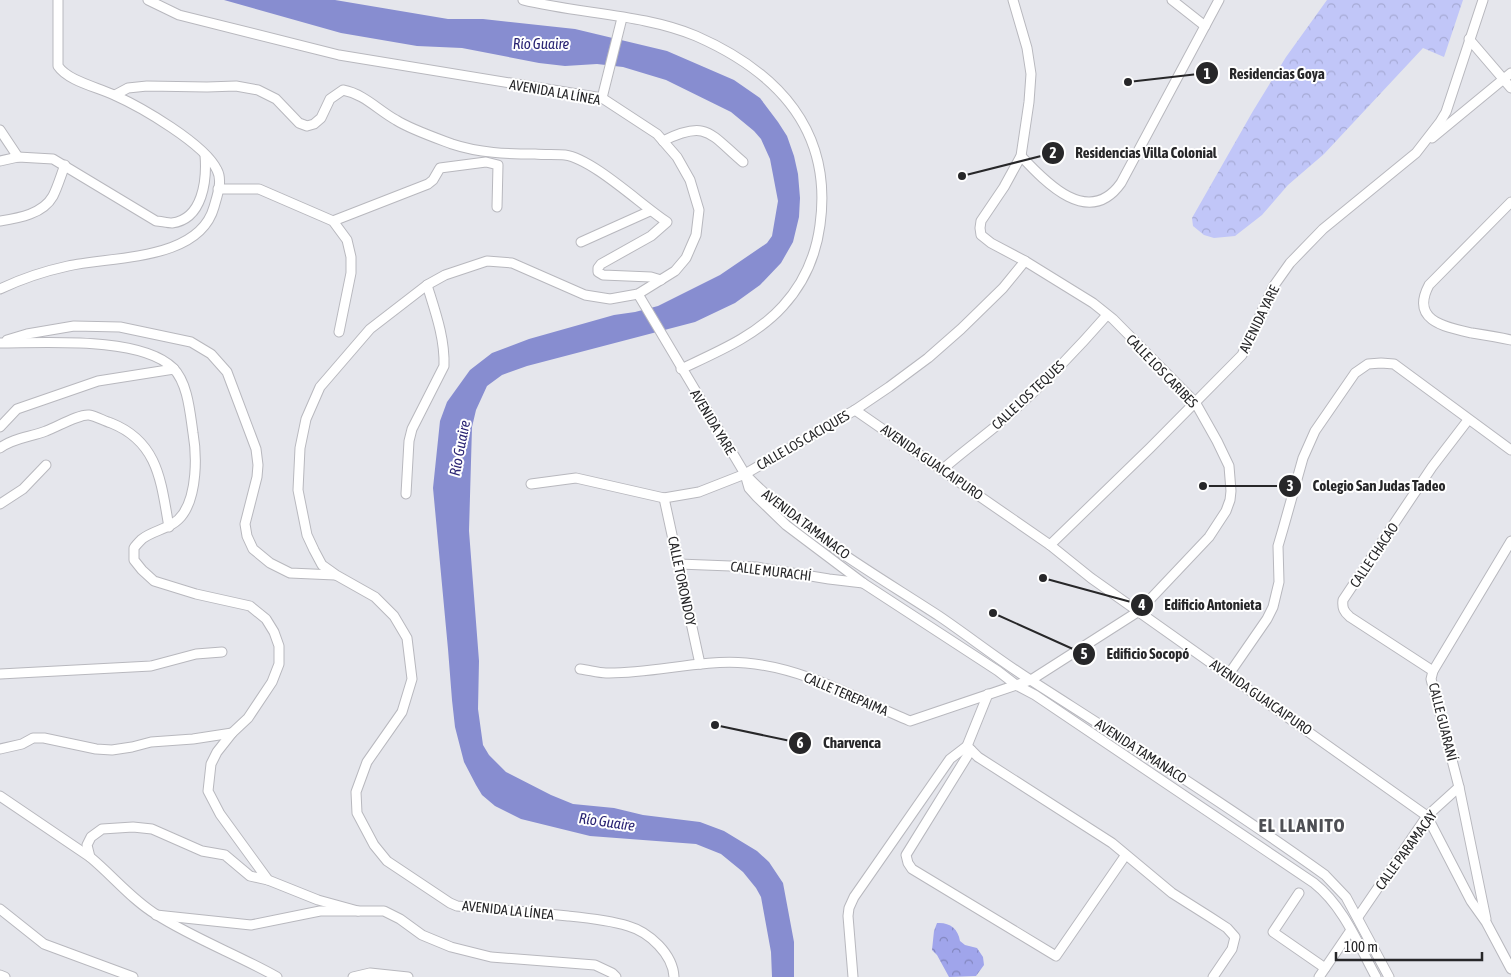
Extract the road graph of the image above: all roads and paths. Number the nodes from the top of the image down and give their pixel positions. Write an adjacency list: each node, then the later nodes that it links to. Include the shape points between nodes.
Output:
1 (58, 0): 14 (street, via 58,66 63,74)
2 (148, 0): 15 (street, AVENIDA LA LÍNEA, via 179,15 338,55)
3 (523, 0): 8 (street)
4 (1012, 0): 20 (street, via 1028,48 1031,74)
5 (1172, 0): 9 (street)
6 (1219, 0): 9 (street)
7 (1483, 0): 10 (street, AVENIDA YARE)
8 (622, 18): 15 (street); 42 (street, via 669,26 746,62 786,98 802,121 816,151 819,168 822,193 818,241 799,286 783,307 762,325 739,341)
9 (1205, 26): 20 (street, via 1114,193 1097,201 1074,199 1059,192)
10 (1469, 39): 12 (street); 18 (street, AVENIDA YARE, via 1446,112)
11 (1511, 73): 12 (street)
12 (1503, 79): 13 (street); 18 (street)
13 (1511, 88)
14 (115, 96): 19 (street, via 184,135); 28 (street, via 128,88 147,86 236,86 258,90 276,99 299,123 307,126 322,118 330,99 343,90 362,97 397,121 452,144 507,154 566,155 583,161)
15 (602, 98): 17 (street, AVENIDA LA LÍNEA)
16 (0, 130): 21 (street)
17 (663, 141): 23 (street, via 681,132 708,132); 33 (street, AVENIDA LA LÍNEA, via 690,180 699,210 696,235 686,258)
18 (1416, 152): 43 (street, AVENIDA YARE, via 1323,229 1290,263 1273,288 1242,355)
19 (206, 155): 24 (street, via 207,173 198,206 184,218 171,223 156,221); 25 (street, via 218,171)
20 (1020, 156): 32 (street, CALLE LOS CARIBES, via 981,221 980,228 981,235)
21 (18, 157): 22 (street); 24 (street, via 53,159)
22 (0, 161)
23 (743, 162)
24 (65, 165): 29 (street, via 52,197 44,207 21,218)
25 (218, 189): 30 (street, via 259,189); 35 (street, via 211,219 200,232 177,246 153,253 68,266 15,281)
26 (1511, 202): 39 (street, via 1429,285 1423,303 1430,318 1446,327)
27 (497, 207): 30 (street, via 498,165 486,162 440,168 428,184)
28 (650, 211): 31 (street); 33 (street, via 667,222 651,236 601,264 598,272)
29 (0, 221)
30 (333, 221): 38 (street, via 348,240 351,257 351,273)
31 (581, 242)
32 (1025, 261): 37 (street, CALLE LOS CARIBES); 44 (street, CALLE LOS CACIQUES, via 1003,288 935,352)
33 (661, 280): 36 (street, AVENIDA LA LÍNEA)
34 (427, 285): 36 (street, AVENIDA LA LÍNEA, via 487,261 512,263 585,295 610,299); 53 (street, via 440,328 444,366 412,429); 60 (street, AVENIDA LA LÍNEA, via 370,329 320,387 306,419 300,448 298,490 307,535 322,565)
35 (0, 289)
36 (638, 294): 42 (street, AVENIDA YARE)
37 (1107, 315): 43 (street, CALLE LOS CARIBES); 50 (street, CALLE LOS TEQUES, via 1043,383)
38 (338, 332)
39 (1511, 340)
40 (0, 343): 41 (street, via 89,342 144,352 160,358); 60 (street, via 27,334 74,326 120,327 191,342 212,354 227,372 256,449 257,478 245,524 253,549 270,563 290,572)
41 (174, 369): 46 (street, via 98,381 17,409); 56 (street, via 186,392 196,471 191,497 183,514)
42 (681, 369): 51 (street, AVENIDA YARE)
43 (1195, 402): 58 (street, AVENIDA YARE); 62 (street, CALLE LOS CARIBES, via 1229,466 1230,500 1209,537)
44 (855, 410): 50 (street, AVENIDA GUAICAIPURO); 51 (street, CALLE LOS CACIQUES)
45 (1468, 420): 48 (street); 66 (street, CALLE CHACAO, via 1432,467 1342,606 1350,617); 68 (street, via 1394,364 1368,364 1355,373 1315,431 1303,458 1278,546 1279,582 1272,607)
46 (0, 427)
47 (0, 448): 56 (street, via 8,442 89,415 120,427 135,437 148,452 160,477)
48 (1511, 450)
49 (46, 465): 55 (street, via 23,488)
50 (943, 469): 58 (street, AVENIDA GUAICAIPURO)
51 (745, 474): 54 (street, CALLE LOS CACIQUES, via 700,492); 61 (street, AVENIDA TAMANACO, via 756,497 786,525); 69 (street, AVENIDA TAMANACO, via 775,504 808,528)
52 (531, 484): 54 (street, CALLE LOS CACIQUES, via 576,478)
53 (406, 494)
54 (664, 498): 59 (street, CALLE TORONDOY)
55 (0, 504)
56 (168, 527): 72 (street, via 142,538 134,548 134,560 142,570 154,581 250,606 266,619 274,632 279,664 272,682 248,718)
57 (1511, 541): 66 (street, CALLE GUARANÍ)
58 (1050, 545): 62 (street, AVENIDA GUAICAIPURO)
59 (679, 564): 61 (street, CALLE MURACHÍ, via 756,567); 64 (street, CALLE TORONDOY)
60 (336, 575): 97 (street, AVENIDA LA LÍNEA, via 375,597 394,616 407,638 412,679 402,712 367,762 356,792 357,813 374,845 387,861 457,906 606,920 630,926 658,945 666,955)
61 (863, 583): 70 (street, AVENIDA TAMANACO)
62 (1139, 611): 68 (street, AVENIDA GUAICAIPURO); 69 (street, CALLE LOS CARIBES)
63 (222, 652): 67 (street, via 196,654 152,666)
64 (700, 664): 65 (street, CALLE TEREPAIMA, via 605,673); 71 (street, CALLE TEREPAIMA, via 746,663 786,670 833,686 910,721)
65 (580, 669)
66 (1433, 671): 75 (street, CALLE GUARANÍ, via 1431,679)
67 (0, 674)
68 (1228, 674): 77 (street, AVENIDA GUAICAIPURO)
69 (1031, 680): 70 (street, CALLE LOS CARIBES); 85 (street, AVENIDA TAMANACO, via 1325,875 1340,889)
70 (1016, 685): 71 (street, CALLE TEREPAIMA); 87 (street, AVENIDA TAMANACO, via 1314,883 1333,900)
71 (988, 694): 73 (street)
72 (232, 733): 74 (street, via 112,750 44,738 33,738); 80 (street, via 211,764 208,791 220,814)
73 (969, 748): 78 (street, via 978,757 1112,843); 78 (street, via 906,855 912,869 1056,956); 98 (street, via 950,759 854,897 848,916)
74 (0, 749)
75 (1459, 787): 77 (street, CALLE PARAMACAY); 86 (street, CALLE GUARANÍ)
76 (0, 796): 79 (street)
77 (1427, 816): 85 (street, CALLE PARAMACAY); 86 (street, AVENIDA GUAICAIPURO, via 1471,901)
78 (1126, 856): 99 (street, via 1235,937 1232,949)
79 (90, 857): 80 (street, via 87,845 102,829 152,829 202,851 225,855 250,876); 84 (street)
80 (268, 880): 83 (street, via 318,900)
81 (1299, 893): 88 (street, via 1273,932)
82 (0, 908): 92 (street, via 44,944)
83 (358, 911): 84 (street, via 320,911 251,925); 96 (street, via 384,911 422,936 451,947 491,957 595,965)
84 (156, 914): 93 (street)
85 (1358, 917): 102 (street, AVENIDA TAMANACO)
86 (1486, 922): 89 (street, AVENIDA GUAICAIPURO)
87 (1351, 930): 88 (street); 101 (street, AVENIDA TAMANACO)
88 (1325, 968): 100 (street)
89 (1511, 969)
90 (0, 975): 91 (street)
91 (5, 977)
92 (133, 977)
93 (277, 977)
94 (353, 977): 95 (street, via 370,973)
95 (408, 977)
96 (616, 977)
97 (674, 977)
98 (852, 977)
99 (1213, 977)
100 (1319, 977)
101 (1376, 977)
102 (1389, 977)

